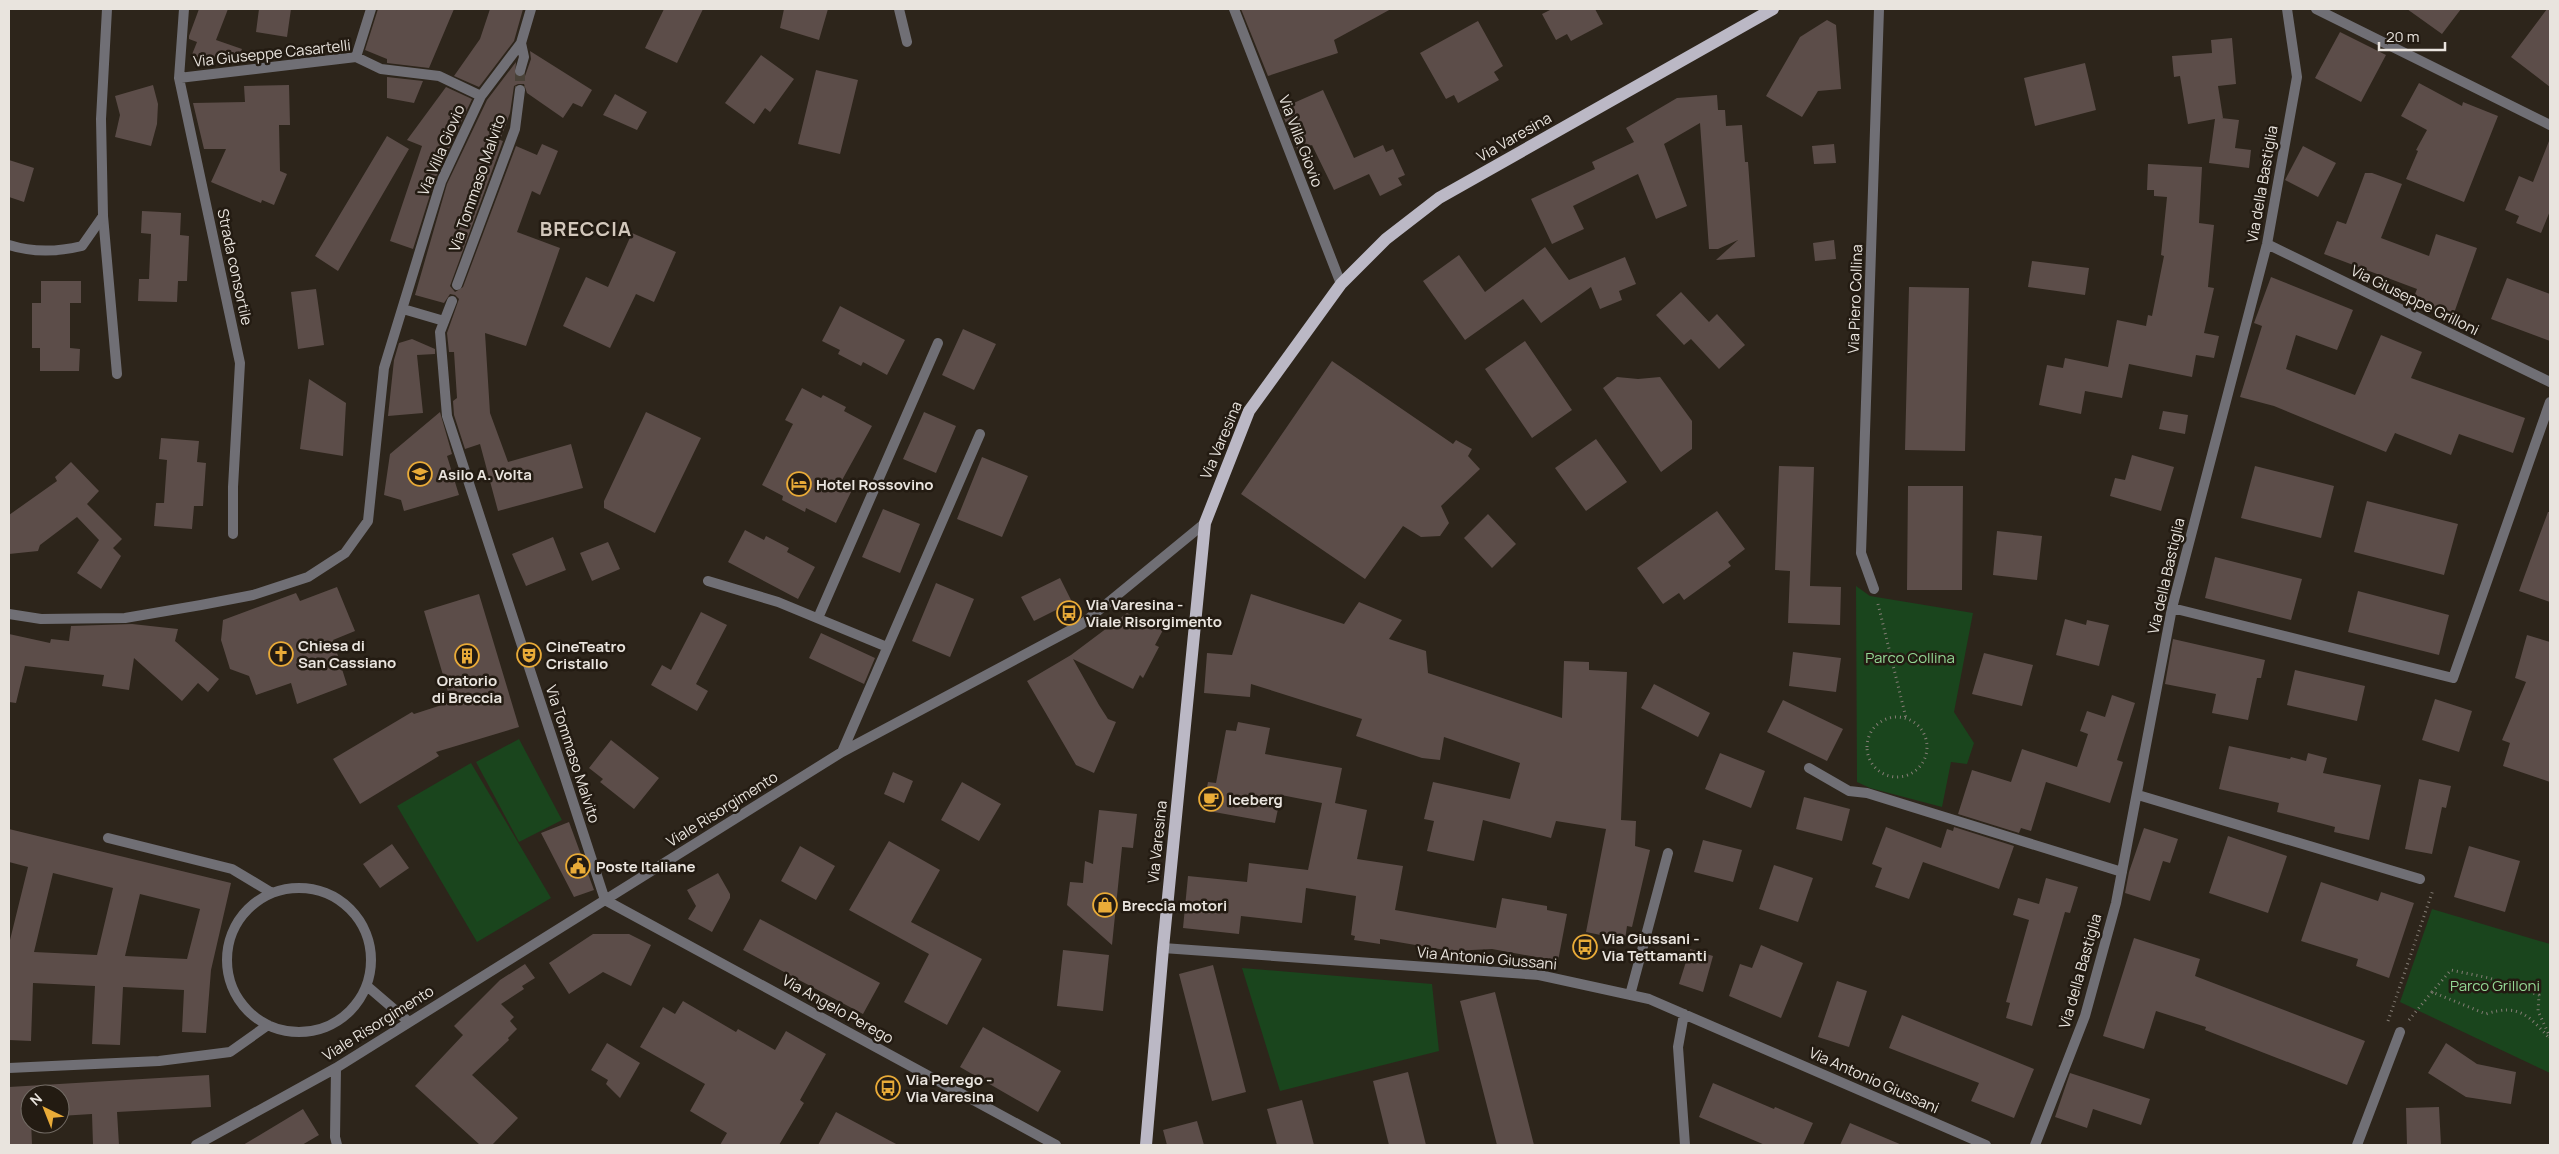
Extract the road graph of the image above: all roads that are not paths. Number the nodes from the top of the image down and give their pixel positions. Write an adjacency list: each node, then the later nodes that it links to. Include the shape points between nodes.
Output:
1 (107, 9): 19 (street)
2 (184, 9): 15 (street, Strada consortile)
3 (371, 9): 13 (street)
4 (531, 9): 12 (street, Via Villa Giovio)
5 (899, 9): 11 (street)
6 (1234, 9): 22 (street, Via Villa Giovio)
7 (1773, 9): 22 (main road, Via Varesina, via 1439,198 1386,239)
8 (1879, 9): 35 (street, Via Piero Collina, via 1861,553)
9 (2287, 9): 20 (street, Via della Bastiglia, via 2296,77)
10 (2316, 9): 18 (street)
11 (907, 42)
12 (521, 43): 14 (street, Via Villa Giovio, via 524,57); 17 (street, Via Villa Giovio)
13 (356, 57): 15 (street, Via Giuseppe Casartelli); 17 (street, Via Giuseppe Casartelli, via 381,69 439,76)
14 (520, 71)
15 (179, 78): 33 (street, Strada consortile, via 240,363)
16 (520, 90): 23 (street, Via Tommaso Malvito, via 515,130)
17 (480, 96): 25 (street, Via Villa Giovio, via 441,182)
18 (2550, 125)
19 (103, 216): 21 (street, via 82,246 63,251 27,251); 28 (street)
20 (2267, 244): 29 (street, Via Giuseppe Grilloni); 36 (street, Via della Bastiglia)
21 (9, 245)
22 (1341, 284): 32 (main road, Via Varesina, via 1248,411)
23 (457, 286)
24 (452, 301): 26 (street, Via Tommaso Malvito)
25 (403, 308): 26 (street); 37 (street, Via Villa Giovio, via 384,368 368,521 346,553 308,577 252,595 201,605 125,618 41,619)
26 (444, 321): 48 (street, Via Tommaso Malvito, via 440,332 447,416)
27 (938, 343): 38 (street)
28 (117, 374)
29 (2550, 382)
30 (2550, 402): 36 (street, via 2453,678)
31 (980, 434): 39 (street)
32 (1205, 523): 40 (street, Viale Risorgimento, via 1082,624); 49 (main road, Via Varesina)
33 (233, 534)
34 (708, 582): 38 (street, via 778,602)
35 (1874, 589)
36 (2172, 608): 42 (street, Via della Bastiglia)
37 (9, 614)
38 (818, 618): 39 (street)
39 (887, 647): 40 (street)
40 (842, 752): 48 (street, Viale Risorgimento)
41 (1810, 768): 45 (street, via 1850,791 1867,793)
42 (2138, 794): 45 (street, Via della Bastiglia); 46 (street)
43 (108, 838): 47 (street, via 232,868)
44 (1668, 853): 51 (street)
45 (2122, 872): 64 (street, Via della Bastiglia, via 2085,1016)
46 (2420, 879)
47 (272, 893): 50 (street, via 295,888 319,891 340,901 357,917 368,938 371,962); 54 (street, via 252,906 236,924 228,946 227,970 234,992 248,1012)
48 (605, 900): 53 (street, Viale Risorgimento); 60 (street, Via Angelo Perego)
49 (1163, 948): 51 (street, Via Antonio Giussani, via 1539,975); 61 (main road, Via Varesina)
50 (367, 986): 53 (street); 54 (street, via 355,1006 336,1022 314,1031 290,1032)
51 (1630, 995): 52 (street, Via Antonio Giussani, via 1649,999)
52 (1684, 1014): 62 (street, via 1678,1047); 63 (street, Via Antonio Giussani)
53 (409, 1022): 57 (street, Viale Risorgimento)
54 (268, 1025): 56 (street, via 230,1052 159,1061)
55 (2400, 1032): 65 (street)
56 (9, 1068)
57 (336, 1068): 58 (street, Viale Risorgimento); 59 (street)
58 (196, 1145)
59 (336, 1145)
60 (1056, 1145)
61 (1146, 1145)
62 (1685, 1145)
63 (1986, 1145)
64 (2035, 1145)
65 (2357, 1145)

